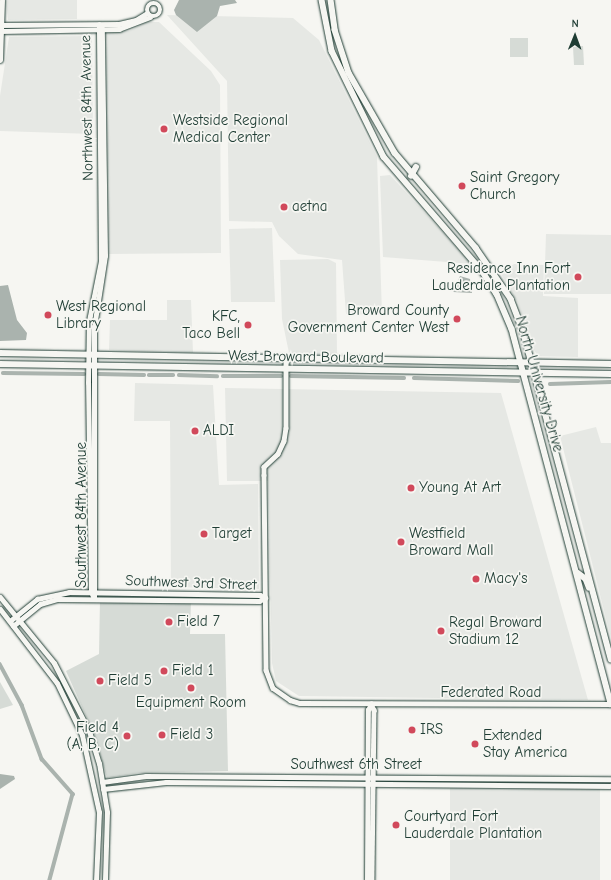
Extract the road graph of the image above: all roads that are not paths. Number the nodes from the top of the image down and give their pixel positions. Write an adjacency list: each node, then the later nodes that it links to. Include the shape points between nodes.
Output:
1 (2, 0): 7 (main road)
2 (161, 0): 5 (street)
3 (322, 0): 15 (main road, North University Drive, via 332,51 384,157)
4 (331, 0): 14 (main road, North University Drive, via 335,30 349,73 394,153)
5 (156, 3): 6 (street, via 148,6); 6 (street, via 160,15)
6 (148, 15): 9 (street, via 129,27)
7 (2, 25): 8 (street); 10 (main road)
8 (50, 25): 9 (street); 11 (street)
9 (99, 28): 11 (street); 17 (street, Northwest 84th Avenue); 18 (street, Northwest 84th Avenue)
10 (1, 31): 11 (street); 12 (main road)
11 (41, 31)
12 (0, 60)
13 (416, 167): 14 (main road)
14 (411, 176): 16 (main road, North University Drive)
15 (455, 240): 16 (main road); 22 (main road, North University Drive, via 497,294)
16 (470, 241): 23 (main road, North University Drive, via 511,299)
17 (105, 250): 18 (street); 20 (street, Northwest 84th Avenue)
18 (100, 256): 20 (street, Northwest 84th Avenue, via 90,316)
19 (0, 353): 20 (main road, West Broward Boulevard)
20 (91, 356): 21 (main road, West Broward Boulevard); 26 (street, Southwest 84th Avenue)
21 (286, 358): 22 (main road, West Broward Boulevard); 27 (street, Federated Road)
22 (523, 363): 23 (main road, West Broward Boulevard); 28 (main road, North University Drive)
23 (532, 363): 25 (main road, West Broward Boulevard); 29 (main road, North University Drive)
24 (0, 364): 26 (main road, West Broward Boulevard)
25 (611, 364)
26 (91, 365): 27 (main road, West Broward Boulevard); 32 (street, Southwest 84th Avenue); 33 (street, Southwest 84th Avenue)
27 (286, 368): 28 (main road, West Broward Boulevard); 40 (street, Federated Road, via 284,441 278,454 264,467)
28 (526, 374): 29 (main road, West Broward Boulevard); 31 (main road, North University Drive)
29 (535, 374): 30 (main road, West Broward Boulevard); 35 (main road, North University Drive)
30 (611, 374)
31 (548, 462): 35 (main road, via 553,466 563,502); 36 (main road, North University Drive)
32 (94, 463): 33 (street); 34 (street, Southwest 84th Avenue)
33 (90, 468): 34 (street); 37 (street, Southwest 84th Avenue)
34 (94, 492): 37 (street, Southwest 84th Avenue)
35 (572, 510): 48 (main road, North University Drive)
36 (578, 573): 48 (main road, via 588,581 604,644); 53 (main road, North University Drive)
37 (93, 592): 38 (street, Southwest 3rd Street); 41 (street, Southwest 84th Avenue); 44 (street, Southwest 3rd Street, via 46,595)
38 (223, 594): 40 (street, Southwest 3rd Street, via 260,595); 42 (street)
39 (0, 596): 44 (main road)
40 (265, 598): 42 (street, Southwest 3rd Street, via 259,601); 52 (street, Federated Road, via 266,670 273,688 290,700 300,703)
41 (94, 599): 42 (street, Southwest 3rd Street); 45 (street, Southwest 3rd Street, via 48,601)
42 (221, 600)
43 (0, 609): 46 (main road)
44 (16, 614): 45 (main road); 46 (street, Southwest 3rd Street)
45 (20, 619): 47 (street, Southwest 3rd Street); 50 (main road)
46 (10, 621): 47 (main road)
47 (14, 626): 51 (main road, via 46,667)
48 (609, 650): 49 (main road, North University Drive)
49 (611, 659)
50 (70, 690): 51 (main road); 57 (main road, via 89,731)
51 (62, 694): 62 (main road, via 82,735 96,789 100,852)
52 (371, 704): 53 (street, Federated Road); 54 (street, via 368,710); 55 (street, via 374,710)
53 (611, 704)
54 (368, 778): 55 (street, Southwest 6th Street); 57 (street, Southwest 6th Street, via 146,776); 58 (street)
55 (374, 778): 56 (street, Southwest 6th Street); 59 (street)
56 (611, 779)
57 (102, 782): 61 (main road)
58 (368, 784): 59 (street, Southwest 6th Street); 61 (street, Southwest 6th Street, via 166,782); 64 (street)
59 (374, 784): 60 (street, Southwest 6th Street); 65 (street)
60 (611, 786)
61 (104, 789): 63 (main road, via 108,832)
62 (96, 880)
63 (105, 880)
64 (367, 880)
65 (372, 880)

